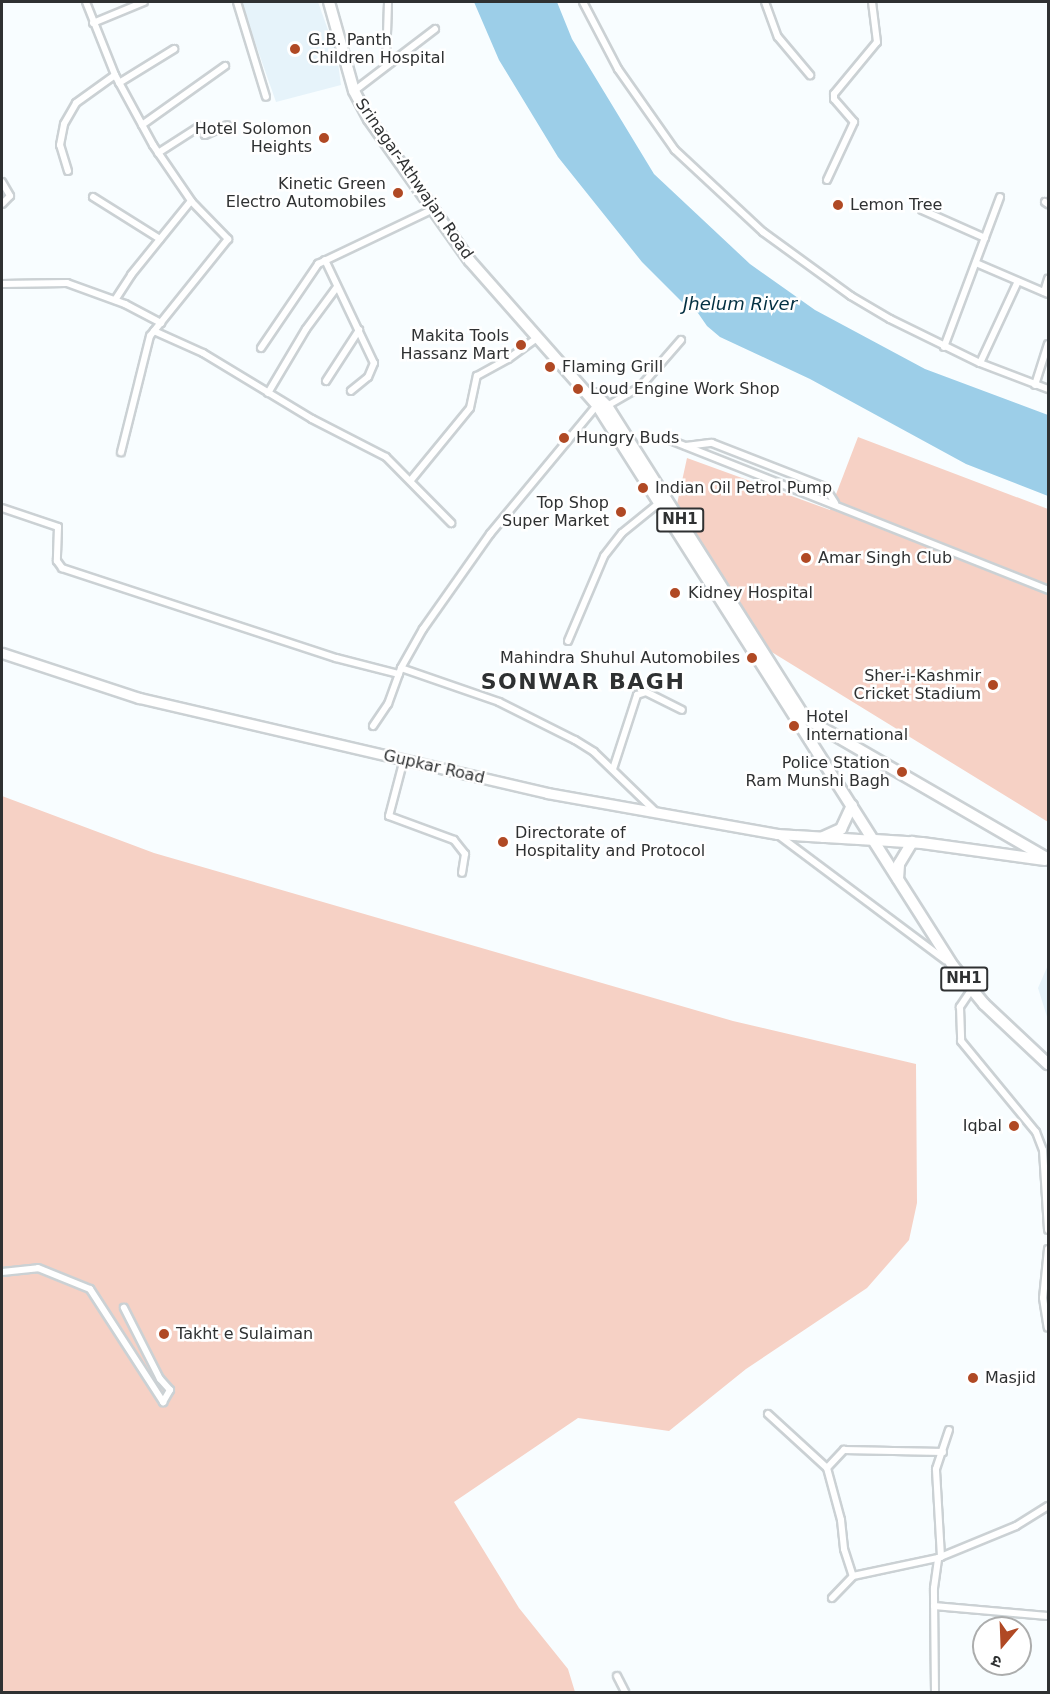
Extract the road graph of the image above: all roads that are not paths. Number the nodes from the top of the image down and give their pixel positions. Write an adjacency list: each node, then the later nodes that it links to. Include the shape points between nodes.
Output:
1 (86, 2): 9 (street)
2 (144, 2): 9 (street)
3 (237, 2): 18 (street)
4 (329, 2): 17 (highway, Srinagar-Athwajan Road / NH1)
5 (388, 2): 13 (street)
6 (583, 2): 47 (street, via 618,69 675,150 697,172 809,268 861,302)
7 (765, 2): 15 (street, via 778,37)
8 (872, 2): 23 (street, via 877,42 834,94 854,122)
9 (93, 23): 14 (street)
10 (435, 29): 13 (street)
11 (174, 49): 16 (street)
12 (225, 66): 19 (street)
13 (386, 66): 17 (street)
14 (115, 75): 16 (street); 22 (street, via 81,99 64,124 60,145)
15 (810, 75)
16 (119, 83): 19 (street)
17 (354, 91): 29 (highway, Srinagar-Athwajan Road / NH1)
18 (266, 97)
19 (142, 125): 21 (street)
20 (227, 125): 21 (street, via 205,135 200,126)
21 (158, 153): 27 (street)
22 (68, 171)
23 (827, 180)
24 (2, 182): 28 (street, via 10,196)
25 (93, 197): 32 (street)
26 (1000, 197): 31 (street)
27 (191, 201): 32 (street); 41 (street, via 228,239)
28 (2, 204)
29 (431, 210): 33 (street); 44 (highway, Srinagar-Athwajan Road / NH1)
30 (922, 210): 31 (street)
31 (985, 238): 34 (street)
32 (160, 239): 40 (street)
33 (325, 260): 38 (street); 48 (street, via 307,278)
34 (976, 263): 36 (street); 47 (street)
35 (1048, 279): 39 (street)
36 (1018, 281): 39 (street); 49 (street)
37 (2, 284): 40 (street, via 29,286 56,280)
38 (337, 287): 42 (street); 54 (street, via 306,329)
39 (1046, 293)
40 (115, 300): 41 (street)
41 (160, 323): 43 (street)
42 (359, 330): 50 (street); 53 (street, via 374,368)
43 (154, 331): 54 (street, via 203,353); 58 (street, via 147,343)
44 (538, 337): 55 (highway, Srinagar-Athwajan Road / NH1); 59 (street, via 474,380 470,408)
45 (681, 340): 55 (street, via 641,386)
46 (1048, 344): 51 (street)
47 (944, 347): 49 (street)
48 (261, 348)
49 (980, 363): 51 (street)
50 (326, 381)
51 (1035, 385): 52 (street)
52 (1048, 389)
53 (351, 391)
54 (268, 393): 59 (street, via 386,457)
55 (602, 405): 60 (highway, Srinagar-Athwajan Road / NH1); 67 (street, via 490,534 417,639); 68 (highway, Srinagar-Athwajan Road / NH1)
56 (665, 438): 57 (street)
57 (685, 446): 61 (street); 61 (street, via 711,443 825,487)
58 (121, 452)
59 (411, 480): 63 (street)
60 (659, 503): 65 (street, via 622,533 604,556); 68 (highway, Srinagar-Athwajan Road / NH1)
61 (835, 503): 64 (street)
62 (2, 508): 67 (street, via 58,527 57,561 62,568 336,658)
63 (451, 523)
64 (1048, 590)
65 (568, 641)
66 (2, 653): 72 (main road, Gupkar Road, via 139,698)
67 (400, 671): 71 (street, via 388,704); 73 (street, via 529,716 575,740)
68 (790, 702): 70 (highway, Srinagar-Athwajan Road / NH1)
69 (682, 710): 73 (street, via 646,692 637,695)
70 (802, 720): 74 (highway, NH1); 80 (highway)
71 (373, 726)
72 (404, 759): 75 (main road, Gupkar Road, via 548,793); 81 (street, via 389,816 454,840 465,854)
73 (613, 769): 75 (street)
74 (852, 805): 77 (highway, via 841,829); 78 (highway, NH1)
75 (655, 811): 76 (main road, Gupkar Road)
76 (777, 834): 77 (main road, Gupkar Road); 83 (street)
77 (823, 837): 78 (main road, Gupkar Road)
78 (875, 840): 79 (highway); 82 (highway, NH1)
79 (912, 842): 80 (highway); 82 (highway, via 899,864)
80 (1048, 860)
81 (462, 873)
82 (898, 879): 83 (highway, NH1)
83 (953, 966): 84 (highway, NH1)
84 (972, 989): 85 (highway, NH1); 86 (street, via 960,1007 961,1041 1036,1132 1043,1150)
85 (1048, 1064)
86 (1048, 1230)
87 (1048, 1249): 90 (street, via 1043,1298)
88 (2, 1272): 89 (street, via 38,1268 90,1289 163,1402 170,1390 160,1379)
89 (124, 1308)
90 (1048, 1328)
91 (768, 1414): 94 (street)
92 (949, 1430): 93 (street)
93 (943, 1452): 94 (street, via 844,1450); 96 (street, via 936,1469)
94 (827, 1468): 97 (street, via 841,1520 843,1549)
95 (1048, 1506): 96 (street, via 1016,1526)
96 (940, 1557): 97 (street); 99 (street)
97 (853, 1575): 98 (street)
98 (832, 1598)
99 (934, 1606): 100 (street); 103 (street)
100 (1048, 1616)
101 (617, 1677): 102 (street)
102 (625, 1692)
103 (935, 1692)

